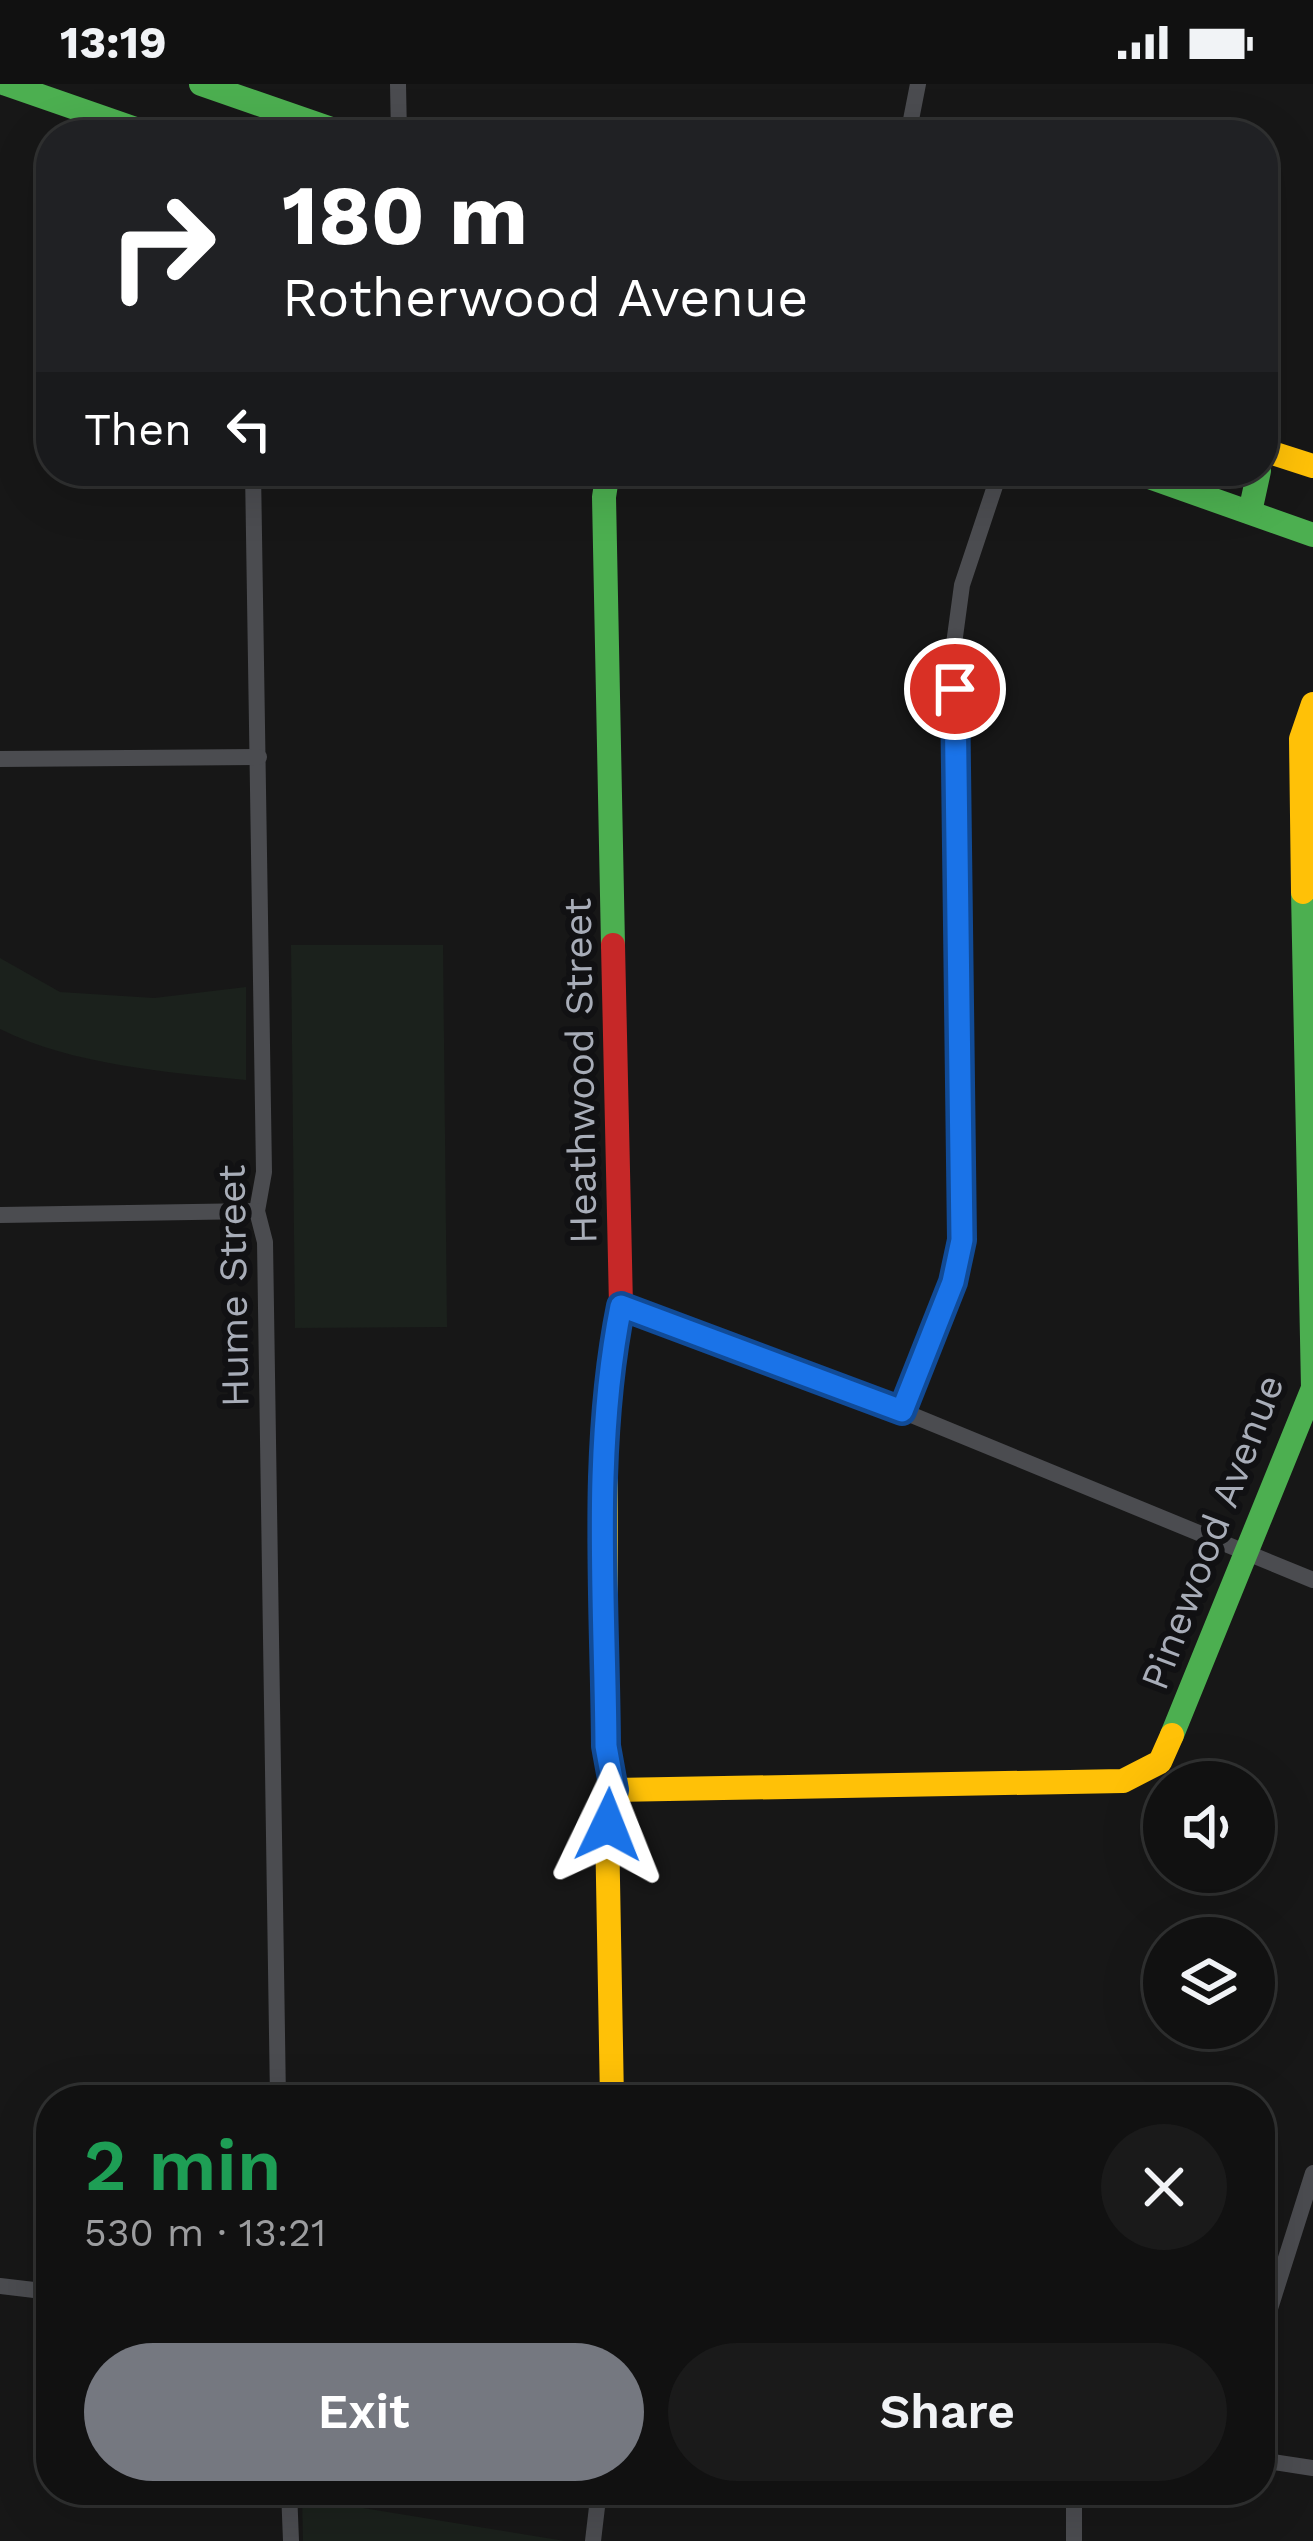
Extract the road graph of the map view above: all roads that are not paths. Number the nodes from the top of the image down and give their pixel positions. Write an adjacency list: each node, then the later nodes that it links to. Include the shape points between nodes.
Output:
1 (6, 84): 6 (street)
2 (201, 84): 5 (street)
3 (398, 84): 9 (street)
4 (918, 84): 10 (street)
5 (276, 110): 7 (street); 8 (street)
6 (110, 120)
7 (272, 120)
8 (305, 120)
9 (399, 120)
10 (911, 120)
11 (1278, 460): 12 (street)
12 (1313, 466)
13 (254, 486): 21 (street, Hume Street)
14 (606, 486): 25 (street, Heathwood Street)
15 (995, 486): 26 (street, via 962,586 954,644 962,1240)
16 (1175, 486): 18 (street)
17 (1256, 486): 18 (street)
18 (1250, 512): 19 (street)
19 (1313, 535)
20 (1313, 704): 27 (street, Pinewood Avenue, via 1301,739 1301,781 1313,1388)
21 (259, 757): 22 (street); 23 (street, Hume Street, via 264,1172)
22 (0, 759)
23 (257, 1210): 24 (street); 30 (street, Hume Street, via 265,1241)
24 (0, 1215)
25 (621, 1306): 26 (street); 29 (street, Heathwood Street, via 604,1466 606,1746)
26 (902, 1411): 27 (street)
27 (1250, 1551): 28 (street); 29 (street, Pinewood Avenue, via 1160,1762 1123,1781)
28 (1313, 1580)
29 (614, 1790): 31 (street, Heathwood Street)
30 (278, 2085)
31 (612, 2085)
32 (1313, 2173): 35 (street)
33 (0, 2286): 34 (street)
34 (36, 2290)
35 (1275, 2293)
36 (1275, 2462): 37 (street)
37 (1313, 2468)
38 (290, 2505): 41 (street)
39 (597, 2505): 42 (street)
40 (1074, 2505): 43 (street)
41 (291, 2541)
42 (593, 2541)
43 (1074, 2541)

